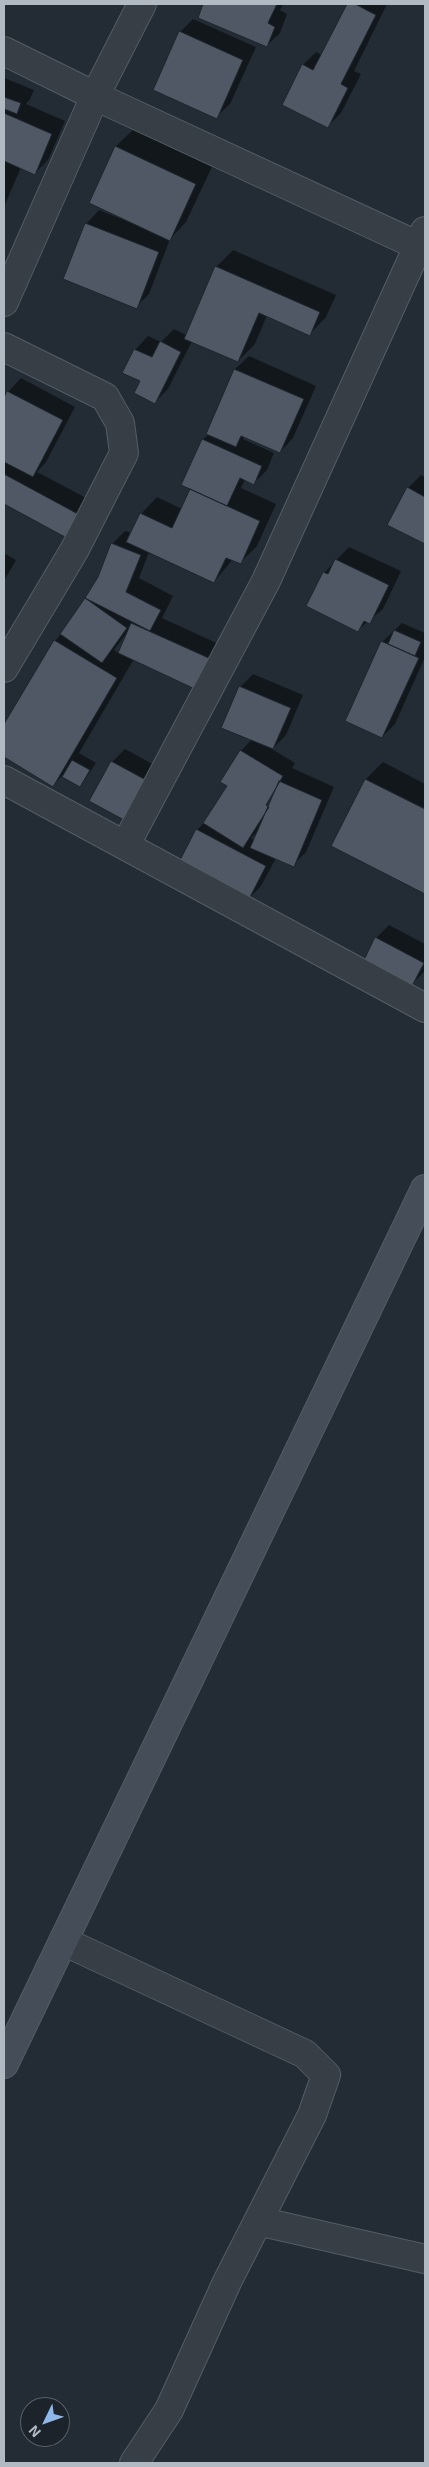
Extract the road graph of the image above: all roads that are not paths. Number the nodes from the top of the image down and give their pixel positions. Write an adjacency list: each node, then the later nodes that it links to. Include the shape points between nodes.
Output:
1 (142, 4): 3 (street)
2 (4, 51): 3 (street)
3 (94, 96): 4 (street); 5 (street)
4 (423, 242): 9 (street, via 266,581)
5 (4, 302)
6 (4, 347): 7 (street, via 105,397 120,423 124,454 75,549)
7 (4, 668)
8 (4, 780): 9 (street)
9 (126, 844): 10 (street)
10 (425, 1008)
11 (425, 1189): 12 (main road)
12 (63, 1941): 13 (main road); 14 (street, via 305,2054 326,2075 312,2115)
13 (4, 2064)
14 (258, 2221): 15 (street); 16 (street, via 169,2410)
15 (425, 2259)
16 (134, 2463)

